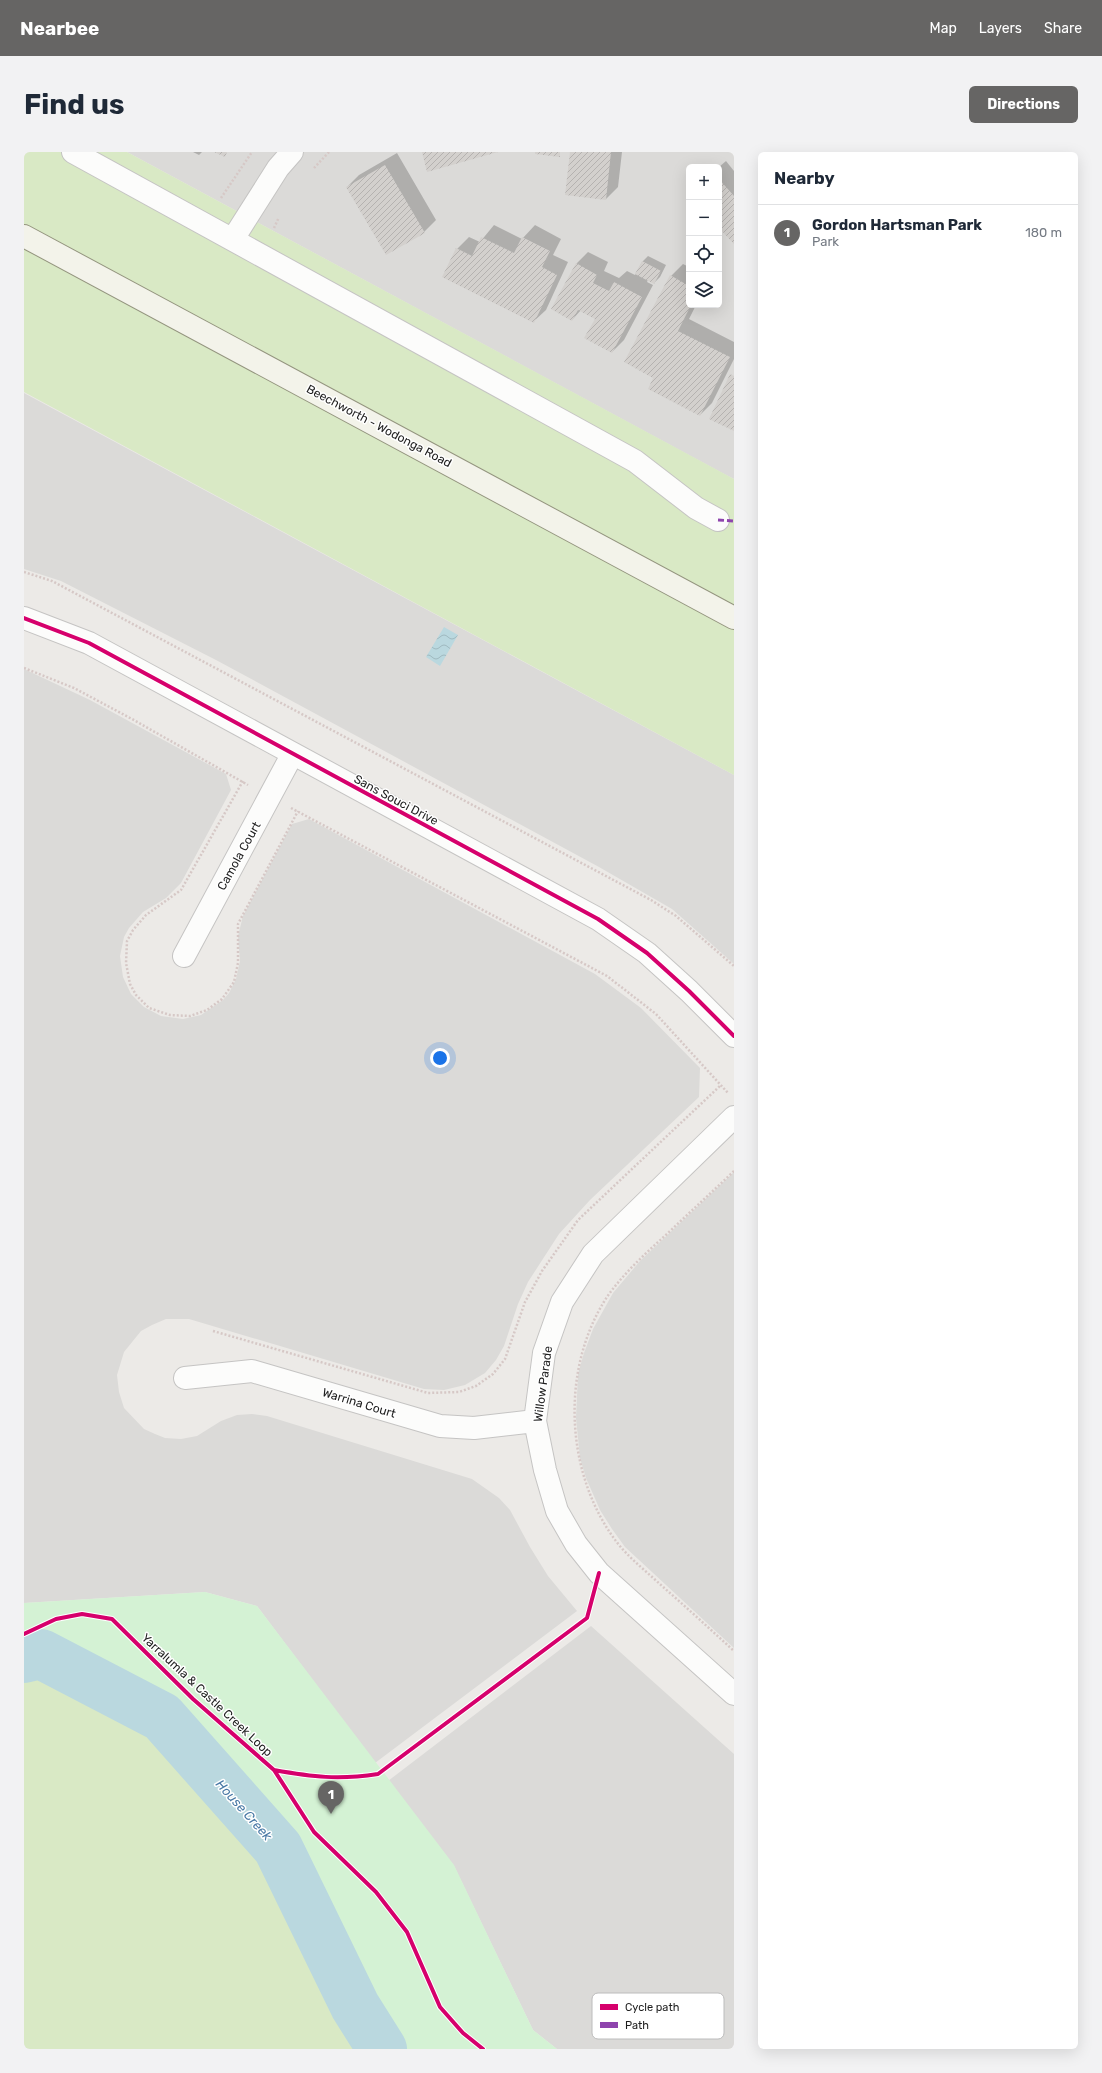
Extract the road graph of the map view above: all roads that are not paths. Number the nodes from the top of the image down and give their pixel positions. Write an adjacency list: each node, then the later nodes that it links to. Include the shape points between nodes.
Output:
1 (73, 152): 4 (street)
2 (292, 152): 4 (street, via 278,168)
3 (24, 236): 7 (main road, Beechworth - Wodonga Road)
4 (233, 239): 5 (street, via 635,461 696,508)
5 (718, 520)
6 (24, 618): 8 (street, Sans Souci Drive, via 89,643)
7 (734, 618)
8 (292, 755): 9 (street, Camola Court); 10 (street, Sans Souci Drive, via 598,919 647,953)
9 (184, 956)
10 (734, 1036)
11 (734, 1117): 13 (street, Willow Parade, via 593,1254 562,1302 544,1353)
12 (185, 1378): 13 (street, Warrina Court, via 252,1371 440,1426 474,1428)
13 (535, 1421): 14 (street, Willow Parade, via 557,1511 576,1544 599,1573)
14 (734, 1694)

